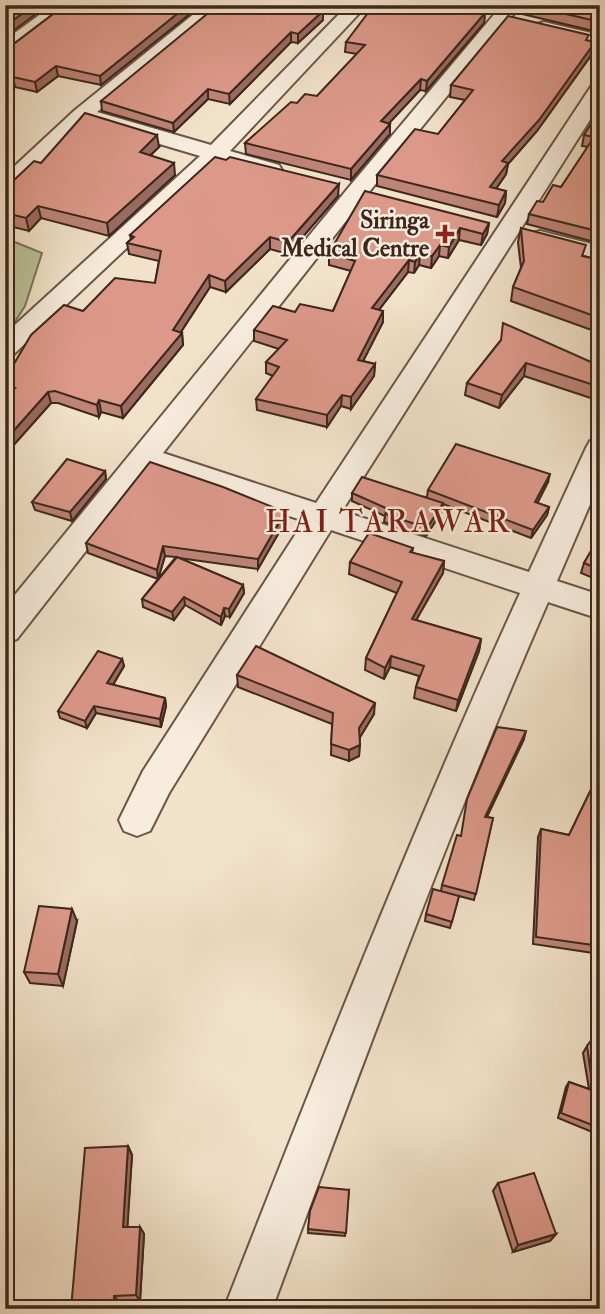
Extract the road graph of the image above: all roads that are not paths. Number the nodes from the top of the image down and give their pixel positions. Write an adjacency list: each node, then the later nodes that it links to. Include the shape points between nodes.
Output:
1 (65, 5): 6 (street)
2 (216, 5): 8 (street)
3 (358, 5): 9 (street)
4 (498, 12): 5 (street); 13 (street)
5 (600, 41)
6 (5, 49)
7 (600, 88): 15 (street)
8 (82, 114): 9 (street); 12 (street)
9 (215, 155): 10 (street); 17 (street)
10 (292, 175)
11 (331, 185): 13 (street)
12 (5, 187)
13 (357, 192): 14 (street); 19 (street)
14 (382, 198)
15 (496, 227): 16 (street); 20 (street)
16 (600, 253)
17 (5, 348)
18 (600, 448): 21 (street)
19 (144, 457): 20 (street); 23 (street)
20 (323, 517): 21 (street); 24 (street)
21 (539, 588): 22 (street); 25 (street, via 464,754 384,952)
22 (600, 607)
23 (5, 630)
24 (137, 820)
25 (248, 1309)

